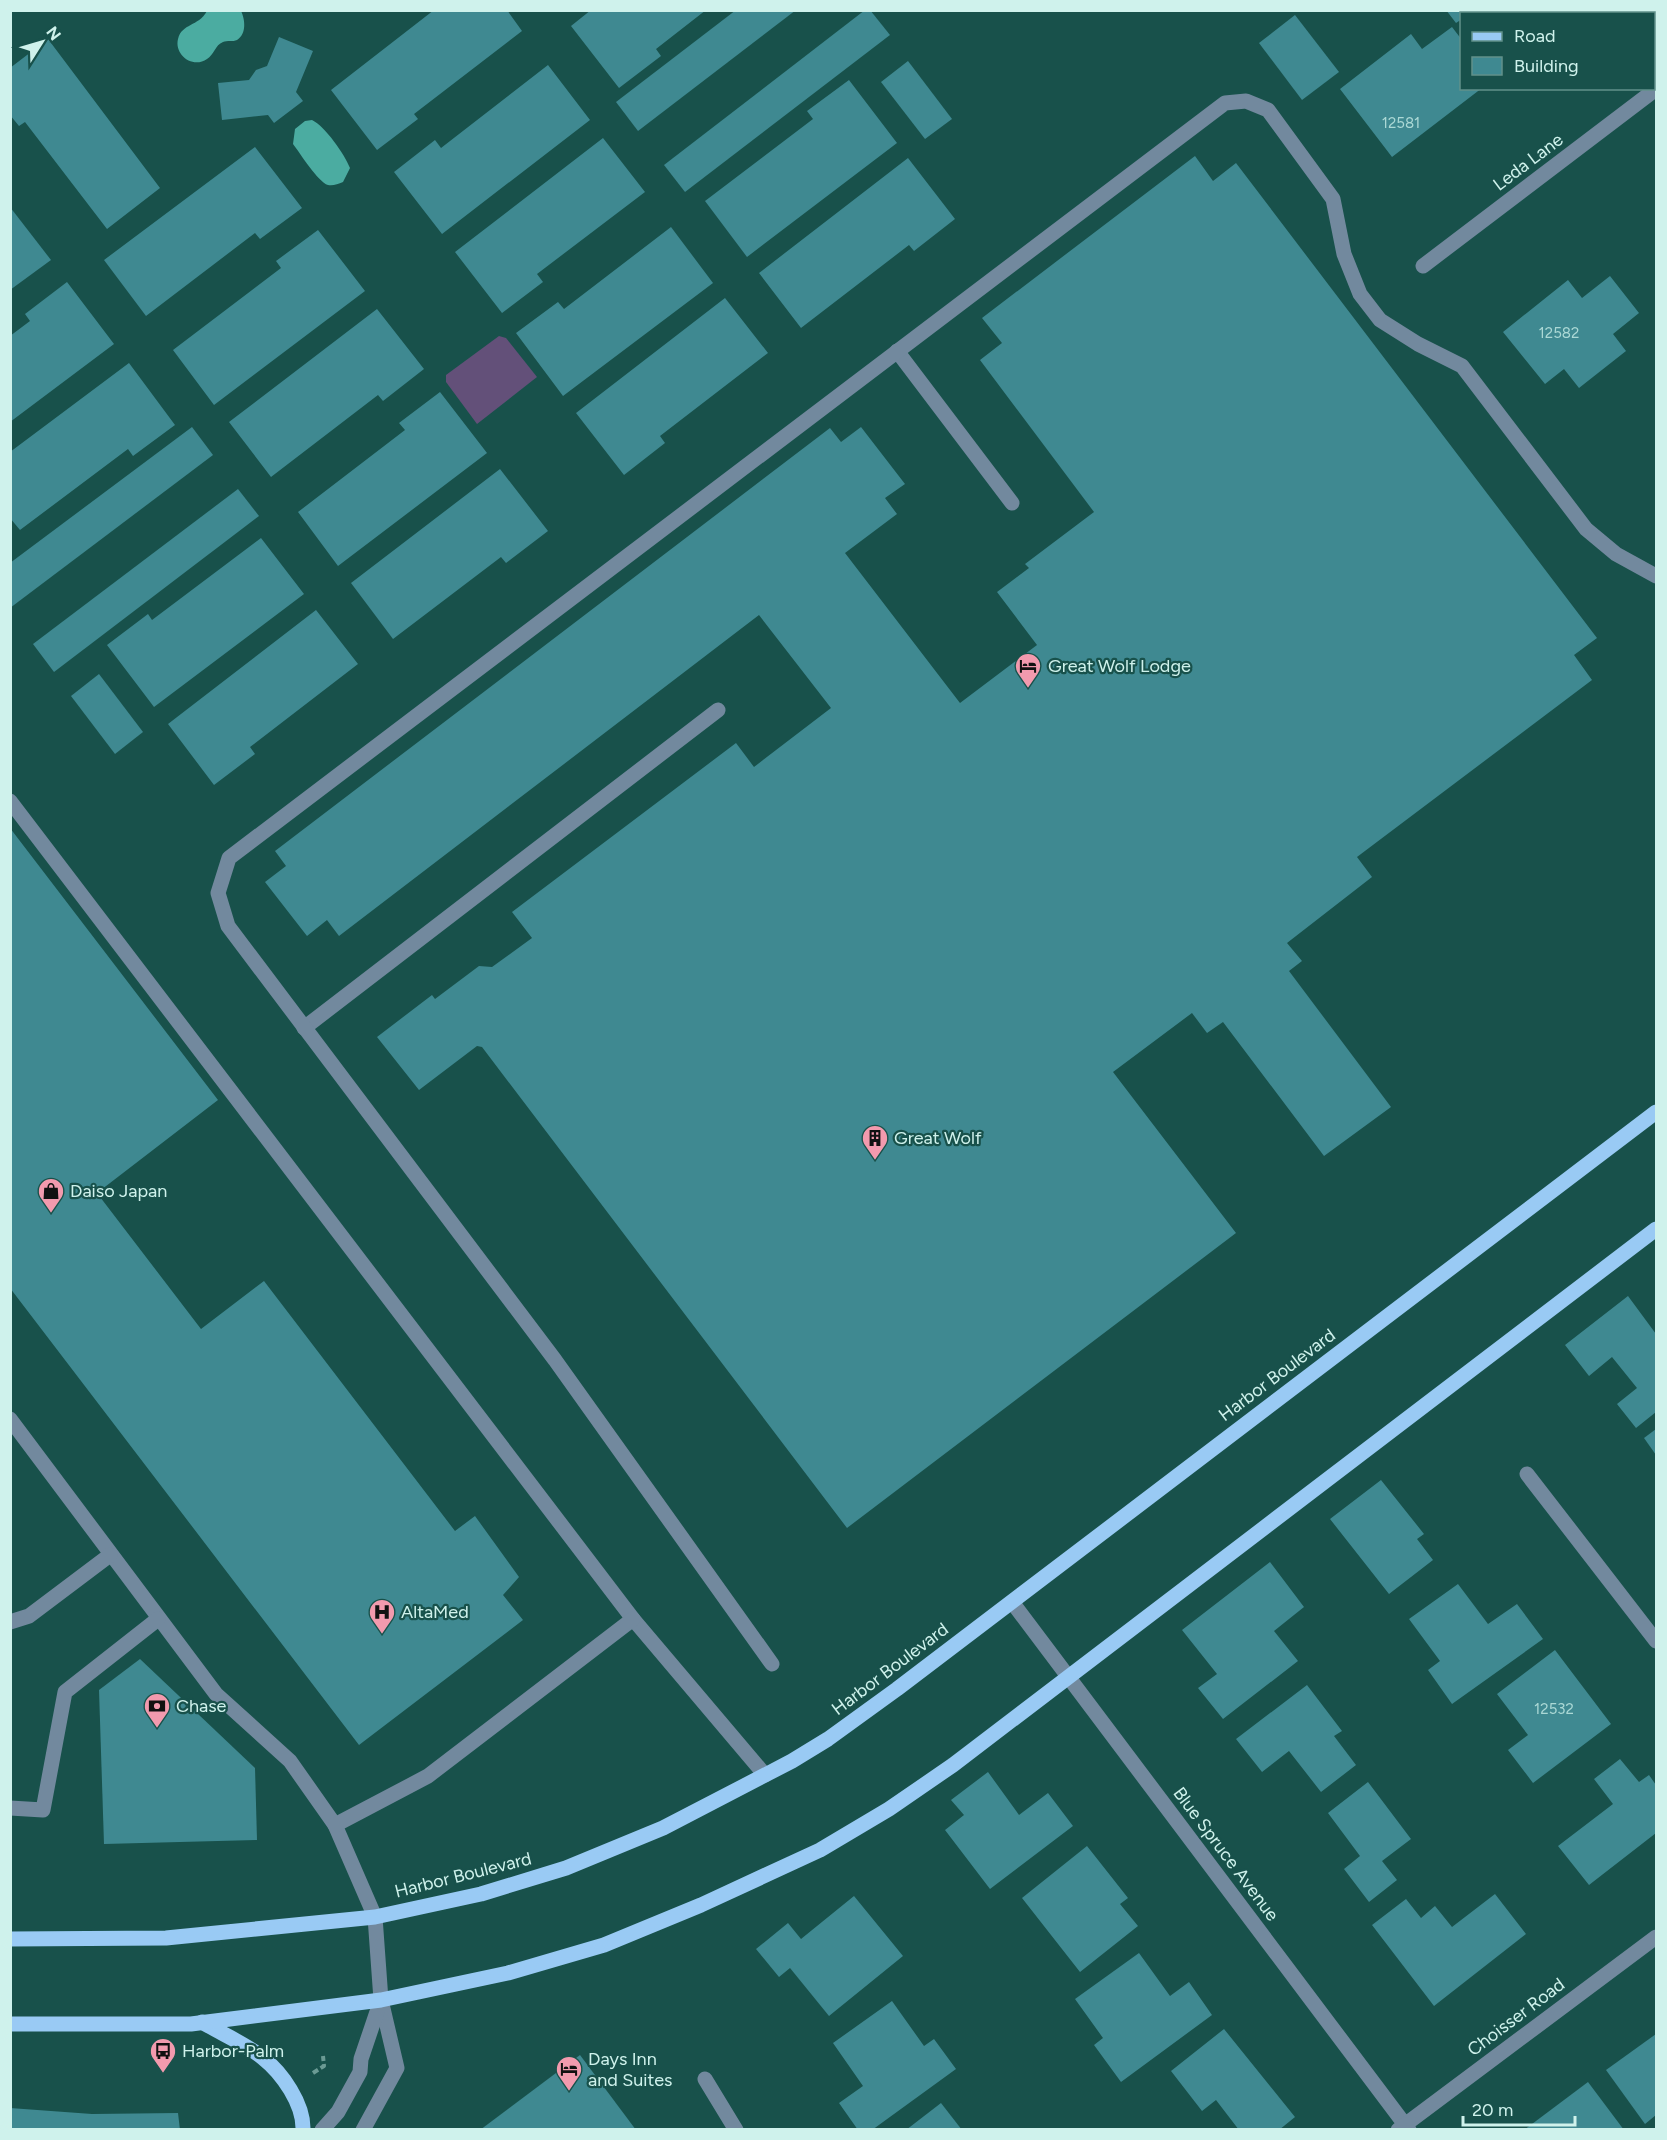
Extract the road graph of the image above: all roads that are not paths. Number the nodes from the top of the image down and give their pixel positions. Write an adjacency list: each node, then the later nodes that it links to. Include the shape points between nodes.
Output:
1 (1655, 90): 2 (street, Leda Lane)
2 (1423, 266)
3 (897, 351): 4 (street); 5 (street, via 1225,103 1246,101 1268,110 1333,198 1344,254 1359,294 1380,320 1462,366 1586,529 1616,554); 8 (street, via 229,858 218,893 228,926)
4 (1012, 503)
5 (1656, 576)
6 (718, 710): 8 (street)
7 (10, 801): 16 (street)
8 (304, 1028): 19 (street, via 555,1360)
9 (1656, 1112): 14 (main road, Harbor Boulevard)
10 (1656, 1229): 20 (main road)
11 (10, 1419): 13 (street)
12 (1527, 1474): 18 (street)
13 (110, 1555): 15 (street); 17 (street, via 29,1616)
14 (1012, 1602): 20 (street, Blue Spruce Avenue); 21 (main road, Harbor Boulevard, via 828,1739)
15 (158, 1619): 22 (street, via 65,1692 44,1810); 23 (street, via 216,1694 290,1761)
16 (633, 1619): 21 (street); 23 (street, via 428,1776)
17 (10, 1622)
18 (1656, 1641)
19 (772, 1664)
20 (1068, 1676): 27 (main road, via 953,1765 820,1850 604,1945 508,1973); 31 (street, Blue Spruce Avenue)
21 (765, 1775): 24 (main road, Harbor Boulevard, via 663,1828 566,1868 481,1894)
22 (10, 1808)
23 (335, 1825): 24 (street)
24 (375, 1917): 26 (main road, Harbor Boulevard, via 166,1938); 27 (street)
25 (1656, 1937): 31 (street, Choisser Road)
26 (10, 1939)
27 (381, 2000): 28 (main road); 33 (street, via 360,2072 338,2112); 34 (street, via 397,2068)
28 (202, 2022): 29 (main road); 32 (main road, via 263,2057 289,2087)
29 (10, 2024)
30 (705, 2079): 35 (street)
31 (1404, 2128)
32 (303, 2130)
33 (322, 2130)
34 (363, 2130)
35 (736, 2130)

